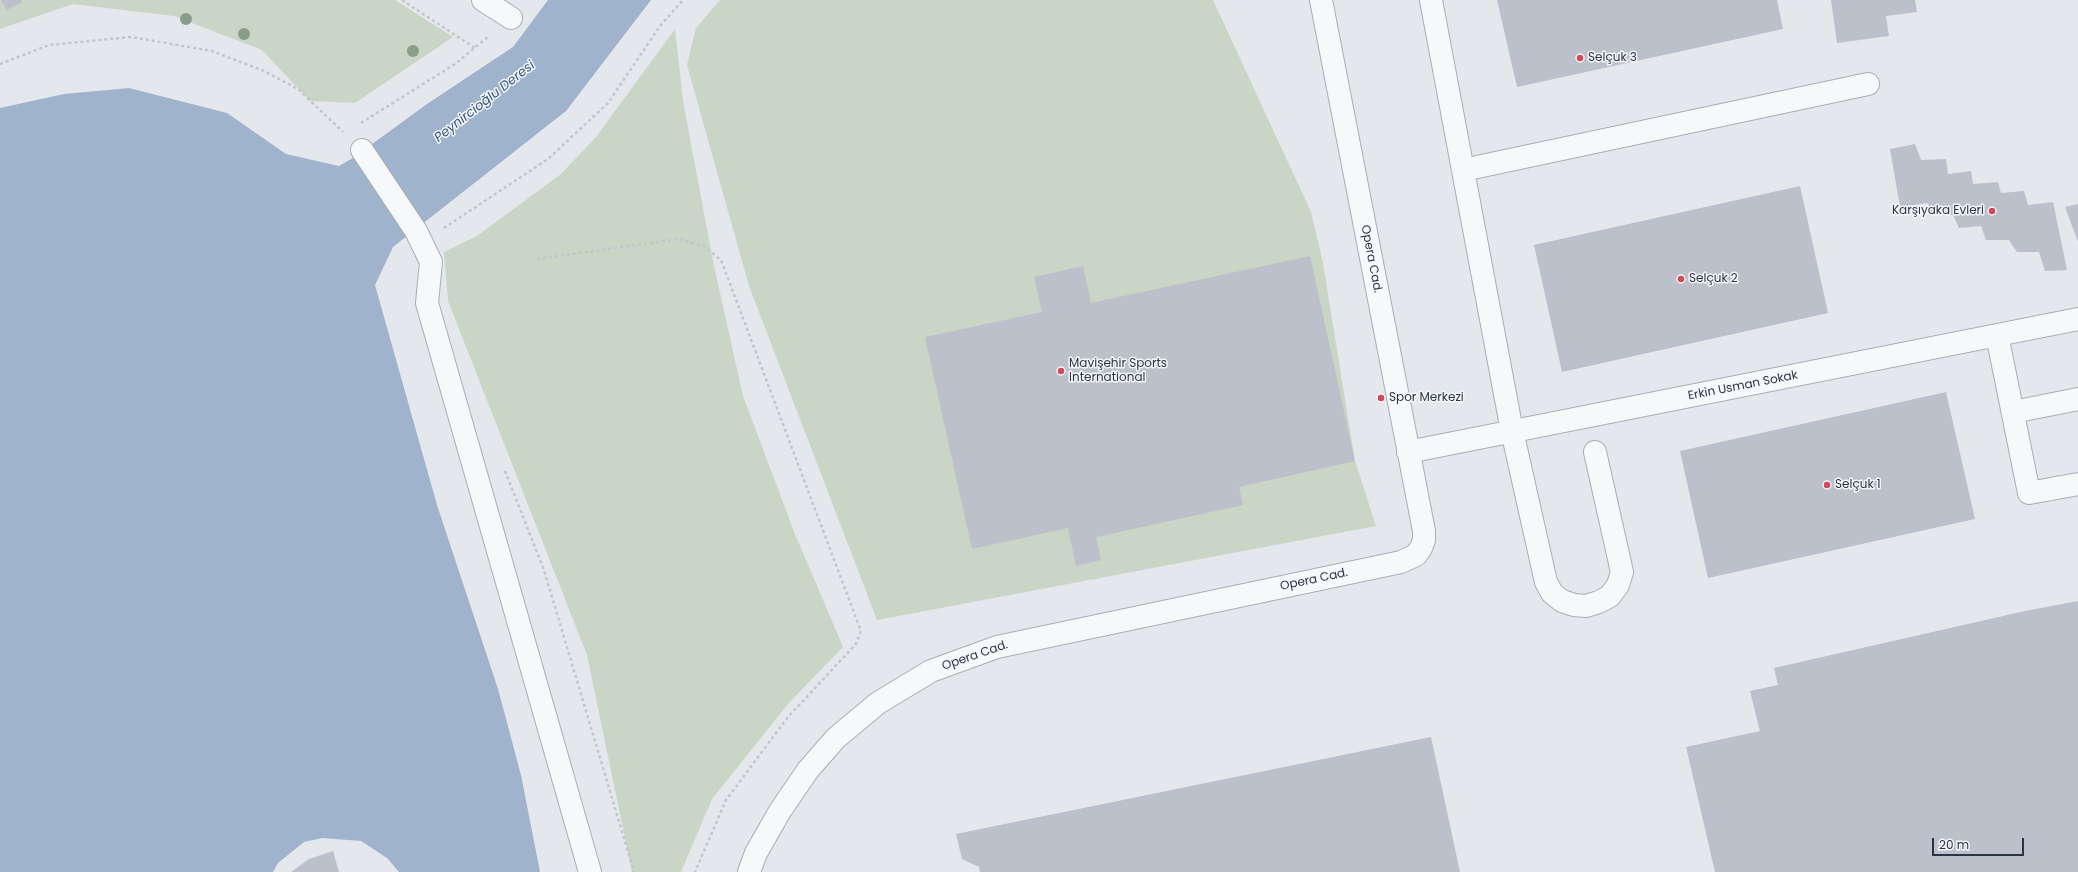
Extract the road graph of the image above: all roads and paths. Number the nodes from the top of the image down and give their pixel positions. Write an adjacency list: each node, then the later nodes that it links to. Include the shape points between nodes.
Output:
1 (402, 0): 9 (path, via 475,48 455,64)
2 (483, 0): 6 (street)
3 (683, 0): 12 (path, via 660,26 608,103 554,154)
4 (1321, 0): 19 (street, Opera Cad.)
5 (1431, 0): 11 (street)
6 (511, 18)
7 (0, 64): 9 (path, via 49,46 131,37 212,51 264,71 298,89)
8 (1868, 84): 11 (street)
9 (345, 133): 10 (path)
10 (362, 150): 12 (street)
11 (1463, 170): 18 (street)
12 (419, 237): 23 (street, via 431,262 427,303)
13 (538, 259): 25 (path, via 678,239 704,246 721,260 861,631 856,644 788,717 726,800)
14 (2078, 319): 15 (street, Erkin Usman Sokak)
15 (1997, 335): 17 (street); 18 (street, Erkin Usman Sokak)
16 (2078, 399): 17 (street)
17 (2013, 412): 22 (street, via 2030,493)
18 (1512, 431): 19 (street, Erkin Usman Sokak); 20 (street, via 1546,582 1552,593 1562,601 1574,605 1586,606 1610,596 1618,585 1622,572)
19 (1408, 452): 26 (street, Opera Cad., via 1424,531 1421,548 1409,560 997,646 931,671 878,703 836,738 808,770 780,811 756,852)
20 (1595, 452)
21 (504, 468): 24 (path, via 544,570)
22 (2078, 484)
23 (590, 872)
24 (634, 872)
25 (695, 872)
26 (749, 872)

